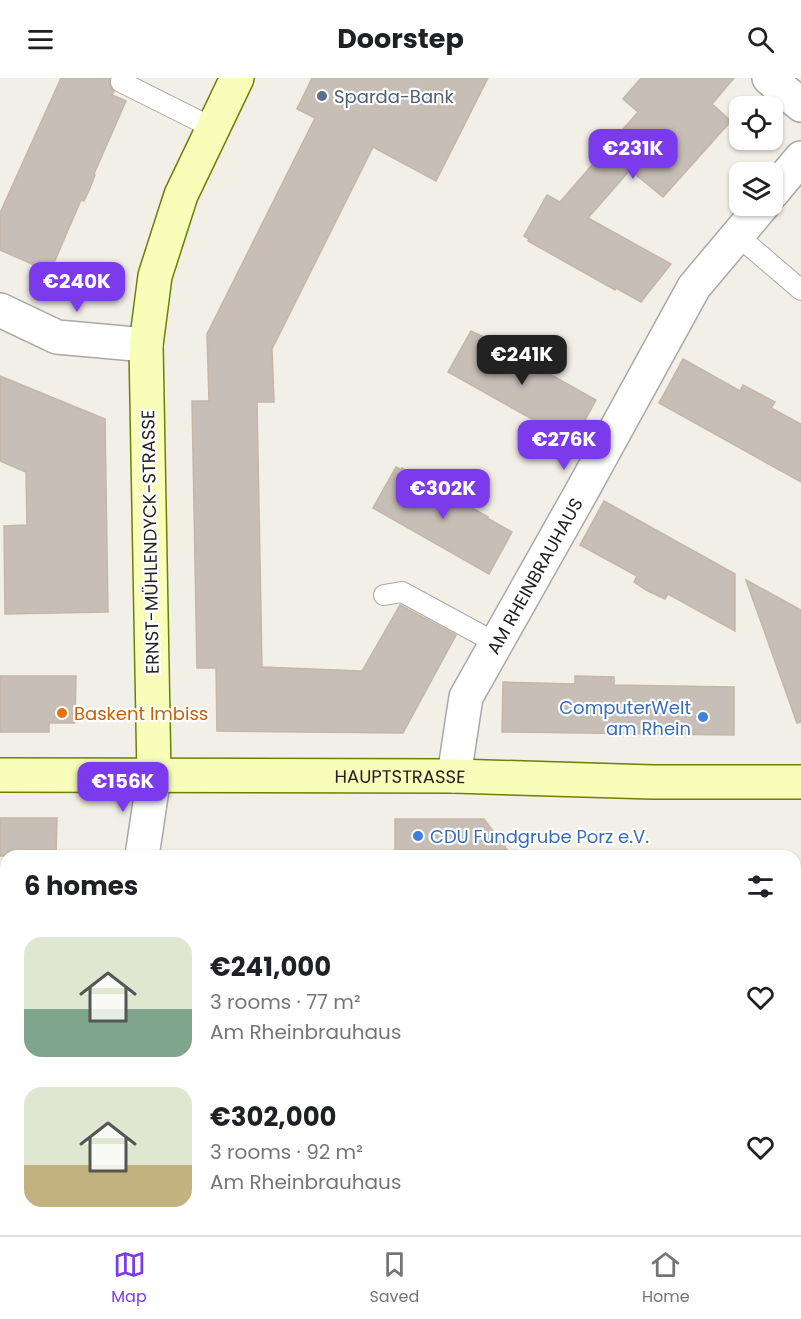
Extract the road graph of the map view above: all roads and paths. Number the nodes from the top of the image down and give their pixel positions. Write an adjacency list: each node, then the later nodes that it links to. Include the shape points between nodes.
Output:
1 (237, 78): 5 (main road, ERNST-MÜHLENDYCK-STRASSE)
2 (769, 78): 4 (street)
3 (121, 82): 5 (lane)
4 (801, 105)
5 (213, 128): 12 (main road, ERNST-MÜHLENDYCK-STRASSE, via 181,195 155,276)
6 (801, 158): 7 (street)
7 (783, 180)
8 (753, 216): 9 (street, AM RHEINBRAUHAUS)
9 (737, 235): 10 (lane); 14 (street, AM RHEINBRAUHAUS, via 694,286)
10 (801, 290)
11 (0, 310): 12 (street, via 57,337)
12 (146, 345): 16 (main road, ERNST-MÜHLENDYCK-STRASSE)
13 (384, 596): 14 (lane, via 402,592)
14 (496, 643): 17 (street, AM RHEINBRAUHAUS, via 466,697)
15 (0, 775): 16 (main road, HAUPTSTRASSE)
16 (154, 776): 17 (main road, HAUPTSTRASSE); 19 (street)
17 (454, 776): 18 (main road, HAUPTSTRASSE)
18 (801, 782)
19 (143, 850)

